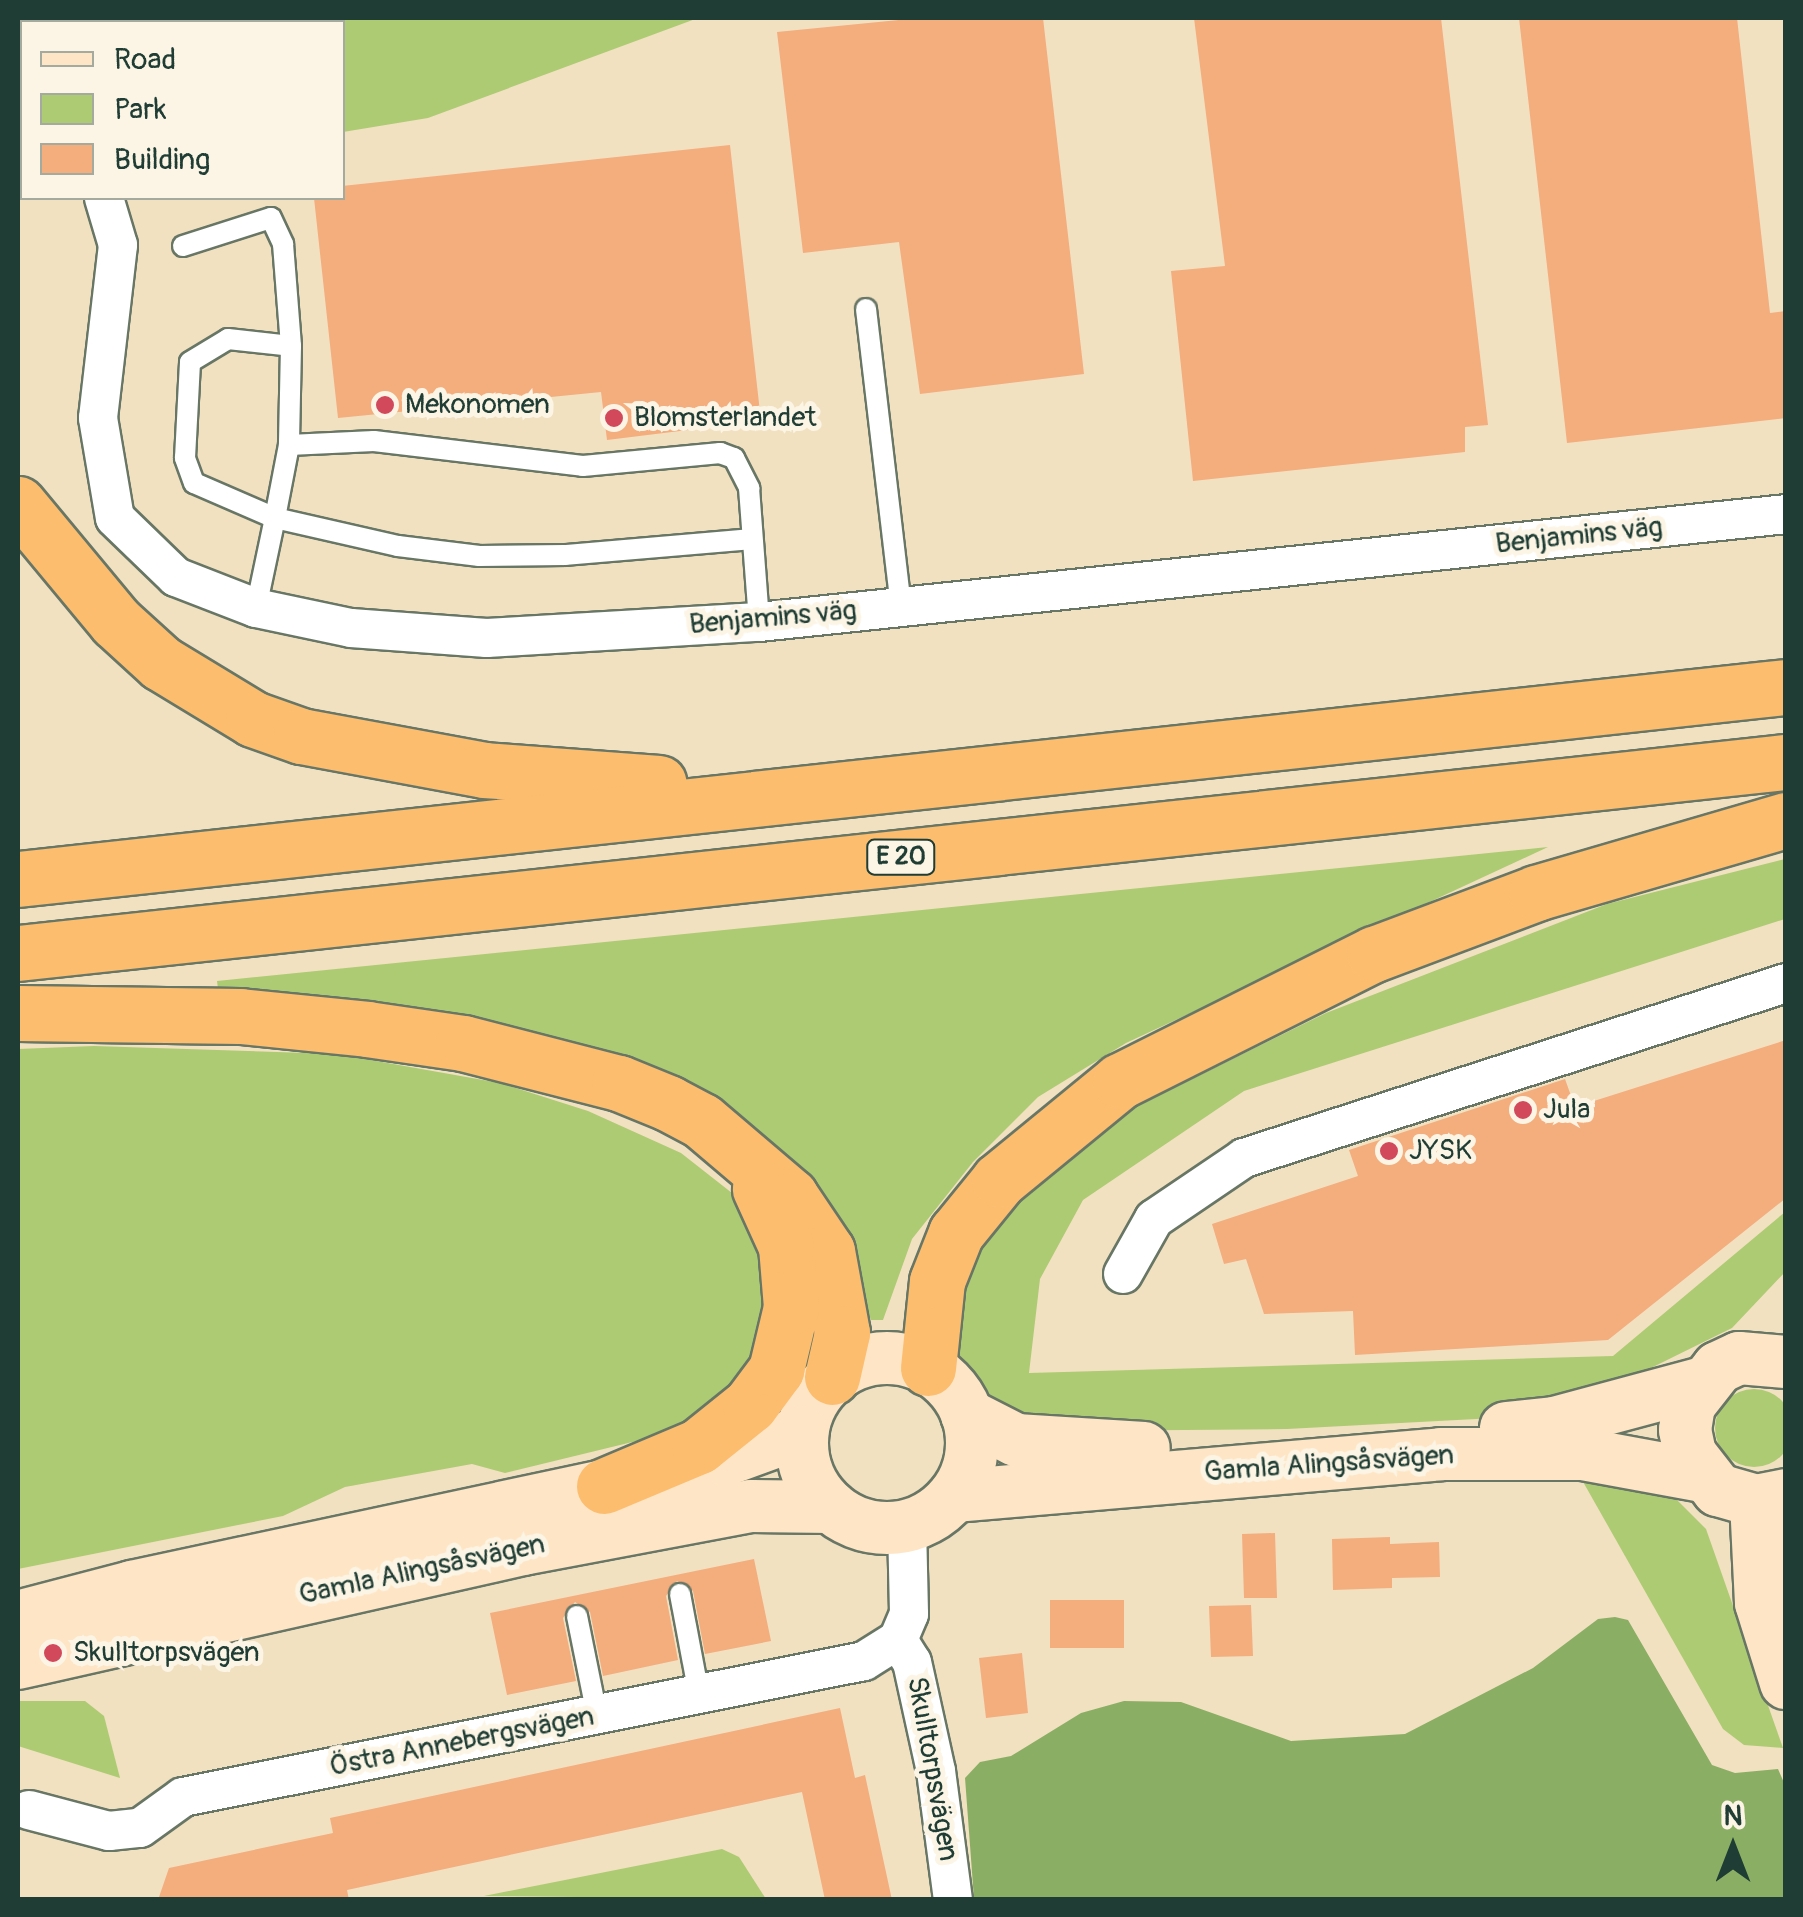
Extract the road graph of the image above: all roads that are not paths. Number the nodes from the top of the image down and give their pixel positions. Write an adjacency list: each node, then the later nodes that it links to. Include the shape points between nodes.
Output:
1 (105, 200): 11 (street, Benjamins väg, via 118,245 98,418 115,518 176,577)
2 (183, 246): 4 (lane, via 271,218 283,244)
3 (866, 309): 10 (lane)
4 (290, 346): 5 (lane); 8 (lane, via 255,338 211,344 190,362 185,381 182,424 194,483)
5 (289, 444): 8 (lane); 9 (lane, via 374,442 583,466 720,453 744,467)
6 (18, 504): 15 (highway, via 116,622 161,663 254,719 302,736 484,770)
7 (1786, 514): 10 (street, Benjamins väg)
8 (276, 518): 9 (lane, via 398,546 479,556); 11 (lane)
9 (751, 538): 12 (lane)
10 (901, 606): 12 (street, Benjamins väg)
11 (256, 608): 12 (street, Benjamins väg, via 351,628 488,638)
12 (759, 622)
13 (1786, 687): 15 (highway)
14 (1786, 762): 18 (highway, E 20)
15 (802, 794): 17 (highway)
16 (1786, 820): 24 (highway, via 1536,893 1374,954 1120,1081 1013,1166 956,1233 937,1281)
17 (18, 879)
18 (18, 953)
19 (1786, 983): 22 (street, via 1244,1158 1154,1219)
20 (18, 1013): 21 (highway, via 240,1016 464,1043 619,1082 702,1121)
21 (757, 1166): 25 (highway, via 790,1196 827,1251 842,1333); 30 (highway, via 761,1200 787,1261 791,1307 776,1370 750,1405 700,1446)
22 (1123, 1274)
23 (1785, 1362): 26 (street, Gamla Alingsåsvägen, via 1739,1358)
24 (928, 1368): 25 (street, via 879,1358); 27 (street, via 952,1388)
25 (832, 1377): 28 (street, via 812,1402)
26 (1700, 1384): 27 (street, Gamla Alingsåsvägen, via 1554,1422 1230,1446 1057,1446 1016,1440); 29 (street, via 1685,1430)
27 (967, 1414): 31 (street, via 971,1457)
28 (802, 1432): 30 (street, Gamla Alingsåsvägen, via 725,1460); 33 (street, via 807,1474)
29 (1702, 1476): 31 (street, Gamla Alingsåsvägen, via 1582,1454 1441,1454); 32 (street, Gamla Alingsåsvägen, via 1718,1490)
30 (604, 1486): 36 (street, Gamla Alingsåsvägen)
31 (954, 1496): 34 (street)
32 (1771, 1498): 42 (street, via 1761,1603)
33 (831, 1507): 34 (street, via 867,1526); 41 (street, Gamla Alingsåsvägen, via 751,1506 523,1548)
34 (907, 1525): 40 (street, Skulltorpsvägen, via 909,1614)
35 (680, 1594): 43 (lane)
36 (86, 1599): 37 (street); 39 (street, Gamla Alingsåsvägen)
37 (18, 1606)
38 (576, 1616): 44 (lane)
39 (18, 1618)
40 (898, 1640): 43 (street, Östra Annebergsvägen, via 864,1661); 46 (street, Skulltorpsvägen, via 912,1662 936,1771)
41 (18, 1663)
42 (1786, 1683)
43 (699, 1695): 44 (street, Östra Annebergsvägen)
44 (597, 1714): 45 (street, Östra Annebergsvägen, via 183,1798 140,1828 109,1831)
45 (29, 1810)
46 (953, 1900)

